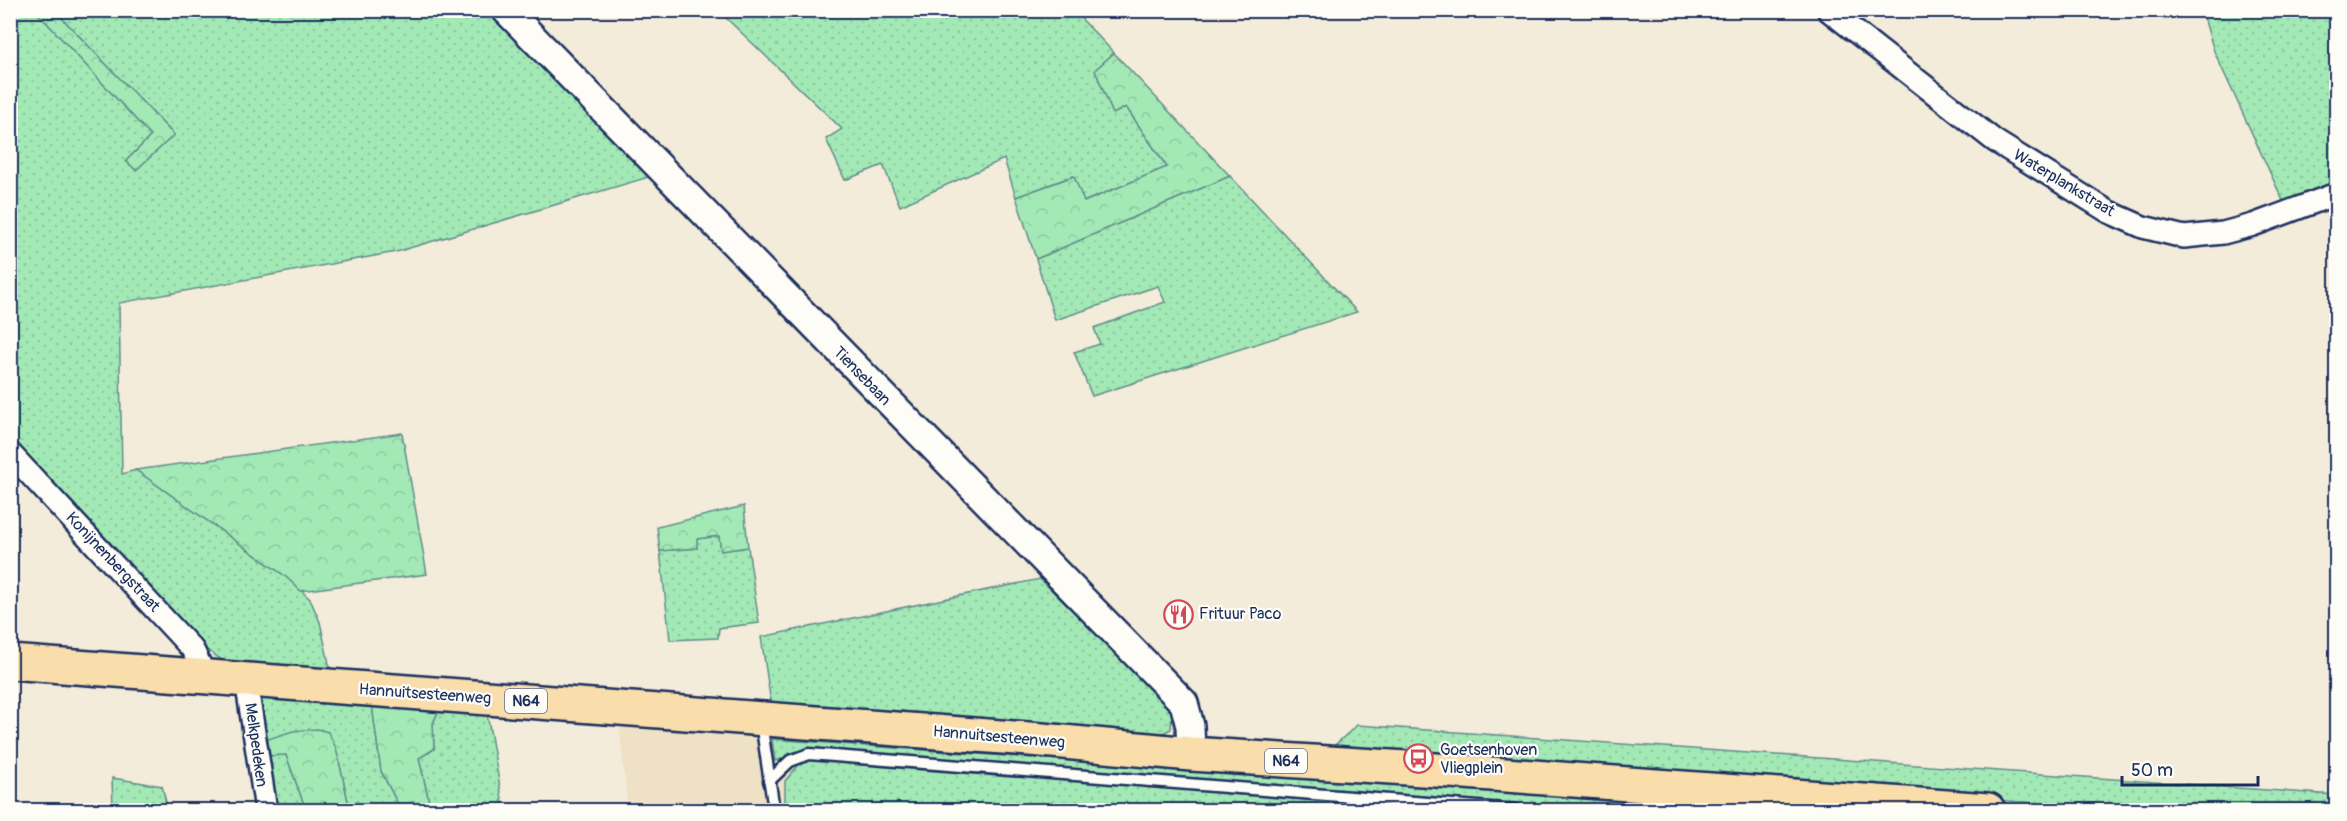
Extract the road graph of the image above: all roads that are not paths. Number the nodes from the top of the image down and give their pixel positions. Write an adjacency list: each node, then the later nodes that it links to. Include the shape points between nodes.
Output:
1 (506, 10): 9 (street, Tiensebaan, via 1184,703)
2 (1828, 10): 3 (street, Waterplankstraat, via 1995,141 2109,212 2143,227 2184,237 2223,233)
3 (2337, 194)
4 (10, 453): 6 (street, Konijnenbergstraat, via 193,650)
5 (10, 662): 6 (main road, Hannuitsesteenweg / N64)
6 (206, 677): 7 (main road, Hannuitsesteenweg / N64)
7 (246, 680): 8 (main road, Hannuitsesteenweg / N64); 11 (street, Melkpedeken)
8 (760, 719): 9 (main road, Hannuitsesteenweg / N64); 10 (lane)
9 (1191, 754): 14 (main road, Hannuitsesteenweg / N64)
10 (769, 781): 12 (lane); 13 (lane, via 790,761 809,754)
11 (266, 810)
12 (774, 810)
13 (1516, 810)
14 (1988, 810)

